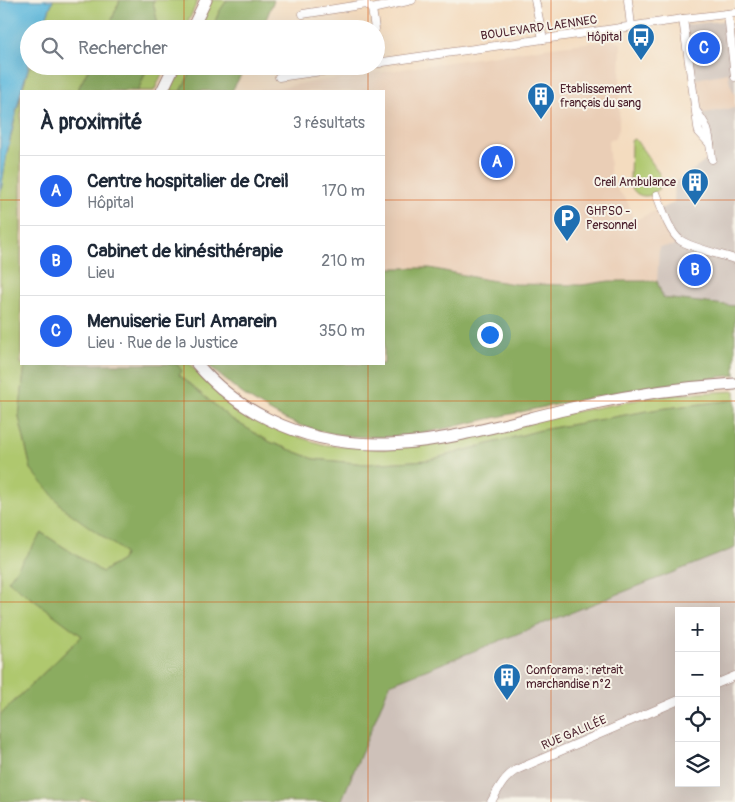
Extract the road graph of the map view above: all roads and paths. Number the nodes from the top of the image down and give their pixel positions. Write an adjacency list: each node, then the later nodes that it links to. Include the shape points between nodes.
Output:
1 (206, 0): 9 (main road)
2 (412, 0): 5 (street)
3 (535, 0): 12 (street)
4 (628, 0): 11 (street)
5 (368, 4): 7 (street); 10 (street)
6 (732, 13): 8 (street, BOULEVARD LAENNEC); 16 (street)
7 (303, 14)
8 (683, 19): 11 (street, BOULEVARD LAENNEC); 19 (street, via 696,110 708,131)
9 (196, 20)
10 (372, 20)
11 (631, 26): 12 (street, BOULEVARD LAENNEC)
12 (543, 39): 13 (street, BOULEVARD LAENNEC)
13 (385, 62)
14 (170, 75): 18 (main road)
15 (293, 75): 17 (street)
16 (735, 76)
17 (279, 77)
18 (162, 90)
19 (712, 159)
20 (657, 195): 21 (street, via 678,239)
21 (735, 259)
22 (197, 365): 23 (main road, via 235,399 273,422 310,435 363,444 430,440 626,397)
23 (735, 384)
24 (735, 676): 25 (street)
25 (720, 682)
26 (675, 702): 27 (street, RUE GALILÉE, via 516,770 503,781)
27 (491, 802)

